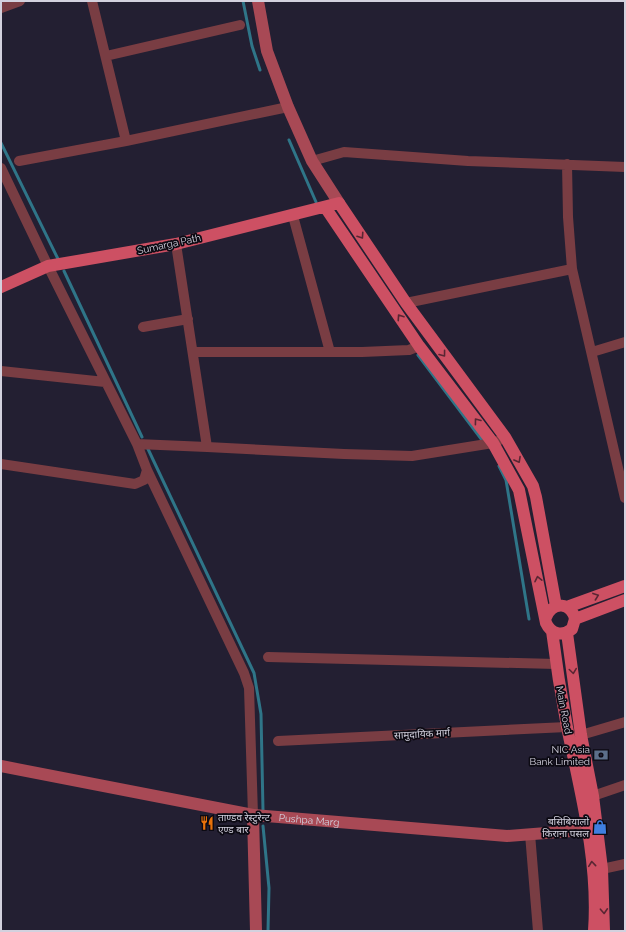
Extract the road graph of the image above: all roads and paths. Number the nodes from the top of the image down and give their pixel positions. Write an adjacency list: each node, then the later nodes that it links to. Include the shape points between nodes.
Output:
1 (20, 1): 4 (street)
2 (92, 1): 6 (street)
3 (258, 1): 7 (street, via 267,51)
4 (1, 8)
5 (240, 25): 6 (street)
6 (106, 56): 8 (street)
7 (288, 107): 8 (street); 10 (street)
8 (126, 141): 9 (street)
9 (18, 161)
10 (312, 161): 11 (street, via 344,152 468,161); 14 (street)
11 (567, 164): 12 (street); 19 (street)
12 (625, 167)
13 (1, 168): 18 (street)
14 (340, 203): 15 (main road, Sumarga Path); 21 (main road, one-way to 21)
15 (325, 207): 16 (main road, Sumarga Path); 25 (main road, one-way to 15)
16 (293, 216): 17 (main road, Sumarga Path); 27 (street)
17 (176, 244): 18 (main road, Sumarga Path); 22 (street)
18 (48, 266): 20 (main road, Sumarga Path); 30 (street)
19 (572, 269): 21 (street); 28 (street)
20 (1, 287)
21 (406, 303): 31 (main road, one-way to 31)
22 (188, 319): 23 (street); 26 (street)
23 (143, 327)
24 (625, 342): 28 (street)
25 (420, 346): 27 (street, via 409,350); 32 (main road, one-way to 25)
26 (193, 352): 27 (street); 34 (street)
27 (330, 352)
28 (592, 352): 37 (street)
29 (1, 371): 30 (street)
30 (105, 382): 33 (street)
31 (505, 437): 32 (street); 40 (main road, one-way to 40, via 533,486)
32 (493, 443): 34 (street, via 412,456); 41 (main road, one-way to 32, via 519,490)
33 (137, 444): 34 (street); 36 (street)
34 (207, 447)
35 (1, 464): 36 (street, via 135,484 144,480)
36 (147, 470): 54 (street, via 249,688)
37 (625, 498)
38 (625, 586): 40 (main road, one-way to 38)
39 (625, 600): 42 (main road)
40 (562, 606): 41 (main road, via 552,608); 42 (main road, via 571,610)
41 (546, 617): 43 (main road, via 548,628)
42 (575, 619): 44 (main road, via 572,629)
43 (552, 631): 44 (main road, via 557,634); 46 (main road, Main Road)
44 (567, 633): 49 (main road, Main Road, one-way to 49)
45 (268, 657): 46 (street)
46 (556, 664): 48 (main road, Main Road)
47 (625, 722): 49 (street)
48 (567, 726): 50 (street, सामुदायिक मार्ग); 53 (main road, Main Road)
49 (581, 735): 53 (main road, Main Road)
50 (278, 741)
51 (1, 766): 54 (street, Pushpa Marg)
52 (625, 785): 53 (street)
53 (588, 797): 55 (main road, Main Road)
54 (253, 815): 56 (street, Pushpa Marg, via 506,836); 59 (street)
55 (593, 829): 56 (street, Pushpa Marg); 58 (main road, Main Road); 61 (main road, Main Road, one-way to 55)
56 (530, 834): 60 (street)
57 (625, 864): 58 (street)
58 (602, 869): 62 (main road, Main Road, one-way to 62)
59 (256, 931)
60 (538, 931)
61 (594, 931)
62 (604, 931)

